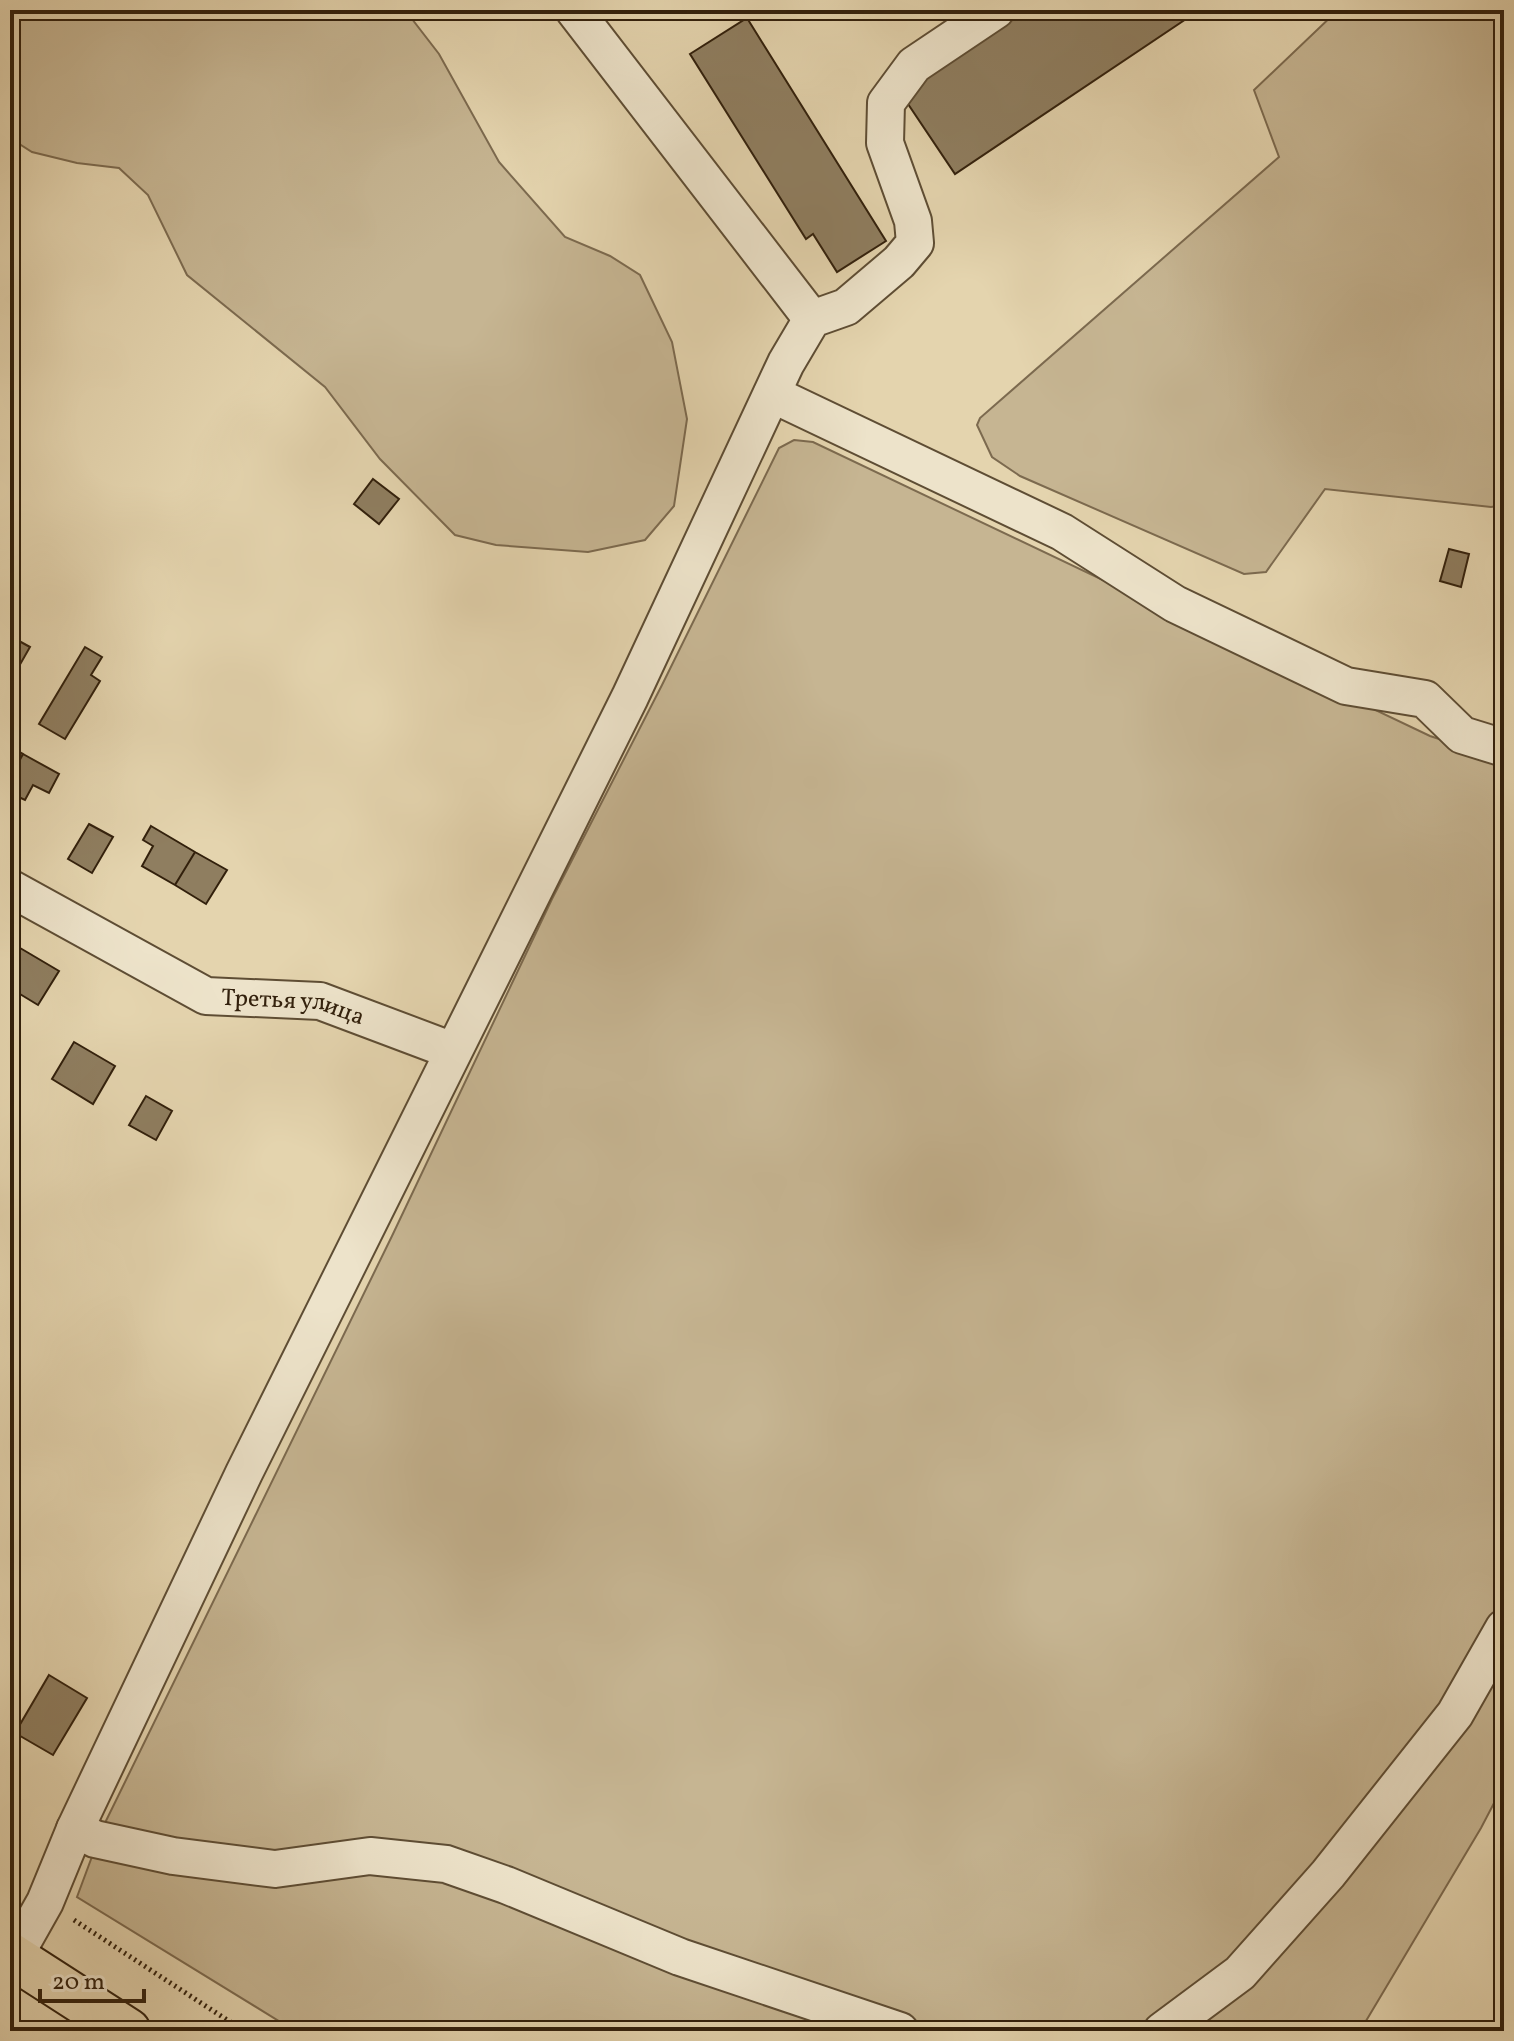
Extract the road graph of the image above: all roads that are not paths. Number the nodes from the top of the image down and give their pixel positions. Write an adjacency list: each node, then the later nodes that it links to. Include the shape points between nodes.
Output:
1 (574, 10): 3 (street)
2 (996, 10): 3 (street, via 914,65 886,103 885,143 913,221 915,243 846,307)
3 (812, 319): 4 (street)
4 (772, 394): 5 (street, via 1062,532 1190,611 1346,686 1425,699 1462,735); 7 (street, via 630,697)
5 (1504, 748)
6 (10, 888): 7 (street, Третья улица, via 206,996 320,1001)
7 (453, 1051): 9 (street, via 250,1459)
8 (1504, 1628): 13 (street, via 1455,1714 1328,1874 1240,1973)
9 (75, 1829): 10 (street, via 45,1902); 12 (street, via 95,1839 173,1856 275,1869 370,1856 446,1864 680,1957)
10 (12, 1956): 11 (main road)
11 (128, 2031)
12 (900, 2031)
13 (1162, 2031)

